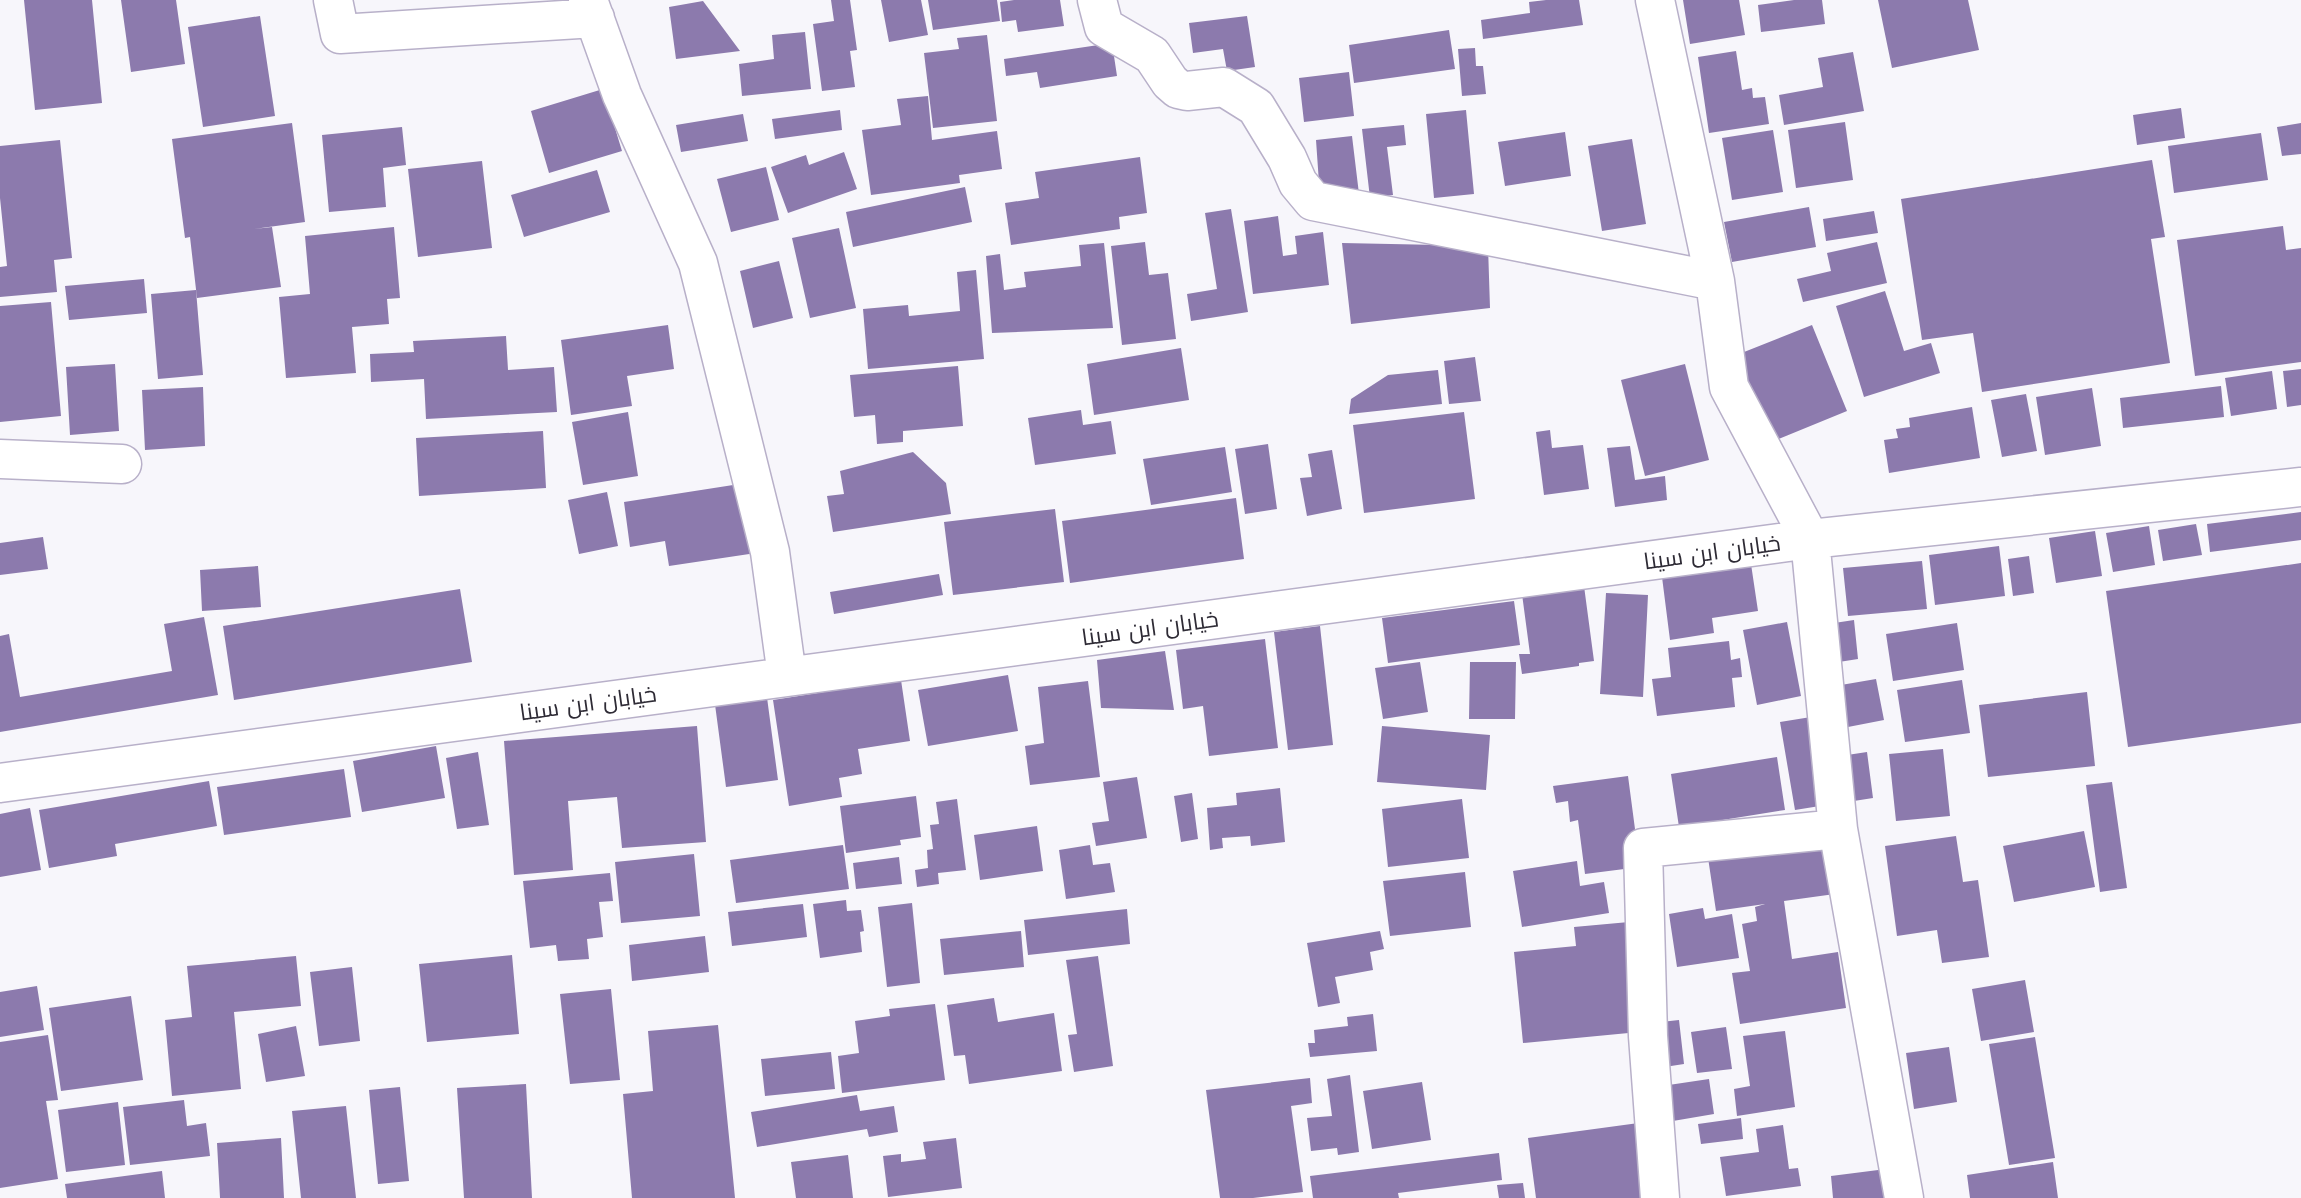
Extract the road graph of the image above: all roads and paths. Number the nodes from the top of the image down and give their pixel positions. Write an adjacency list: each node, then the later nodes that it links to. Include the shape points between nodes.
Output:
1 (333, 0): 4 (street, via 340,34)
2 (1097, 0): 5 (street, via 1104,27 1152,54 1178,89 1224,88 1256,107 1313,201)
3 (1655, 0): 5 (street)
4 (592, 9): 10 (street, via 622,95 698,263 770,552)
5 (1715, 281): 9 (street, via 1729,387)
6 (0, 459): 7 (street)
7 (122, 464)
8 (2301, 487): 9 (street, خیابان ابن سینا)
9 (1810, 539): 10 (street, خیابان ابن سینا); 12 (street)
10 (787, 676): 11 (street, خیابان ابن سینا)
11 (0, 783)
12 (1838, 829): 13 (street, via 1643,848 1648,1036); 14 (street)
13 (1660, 1198)
14 (1904, 1198)

